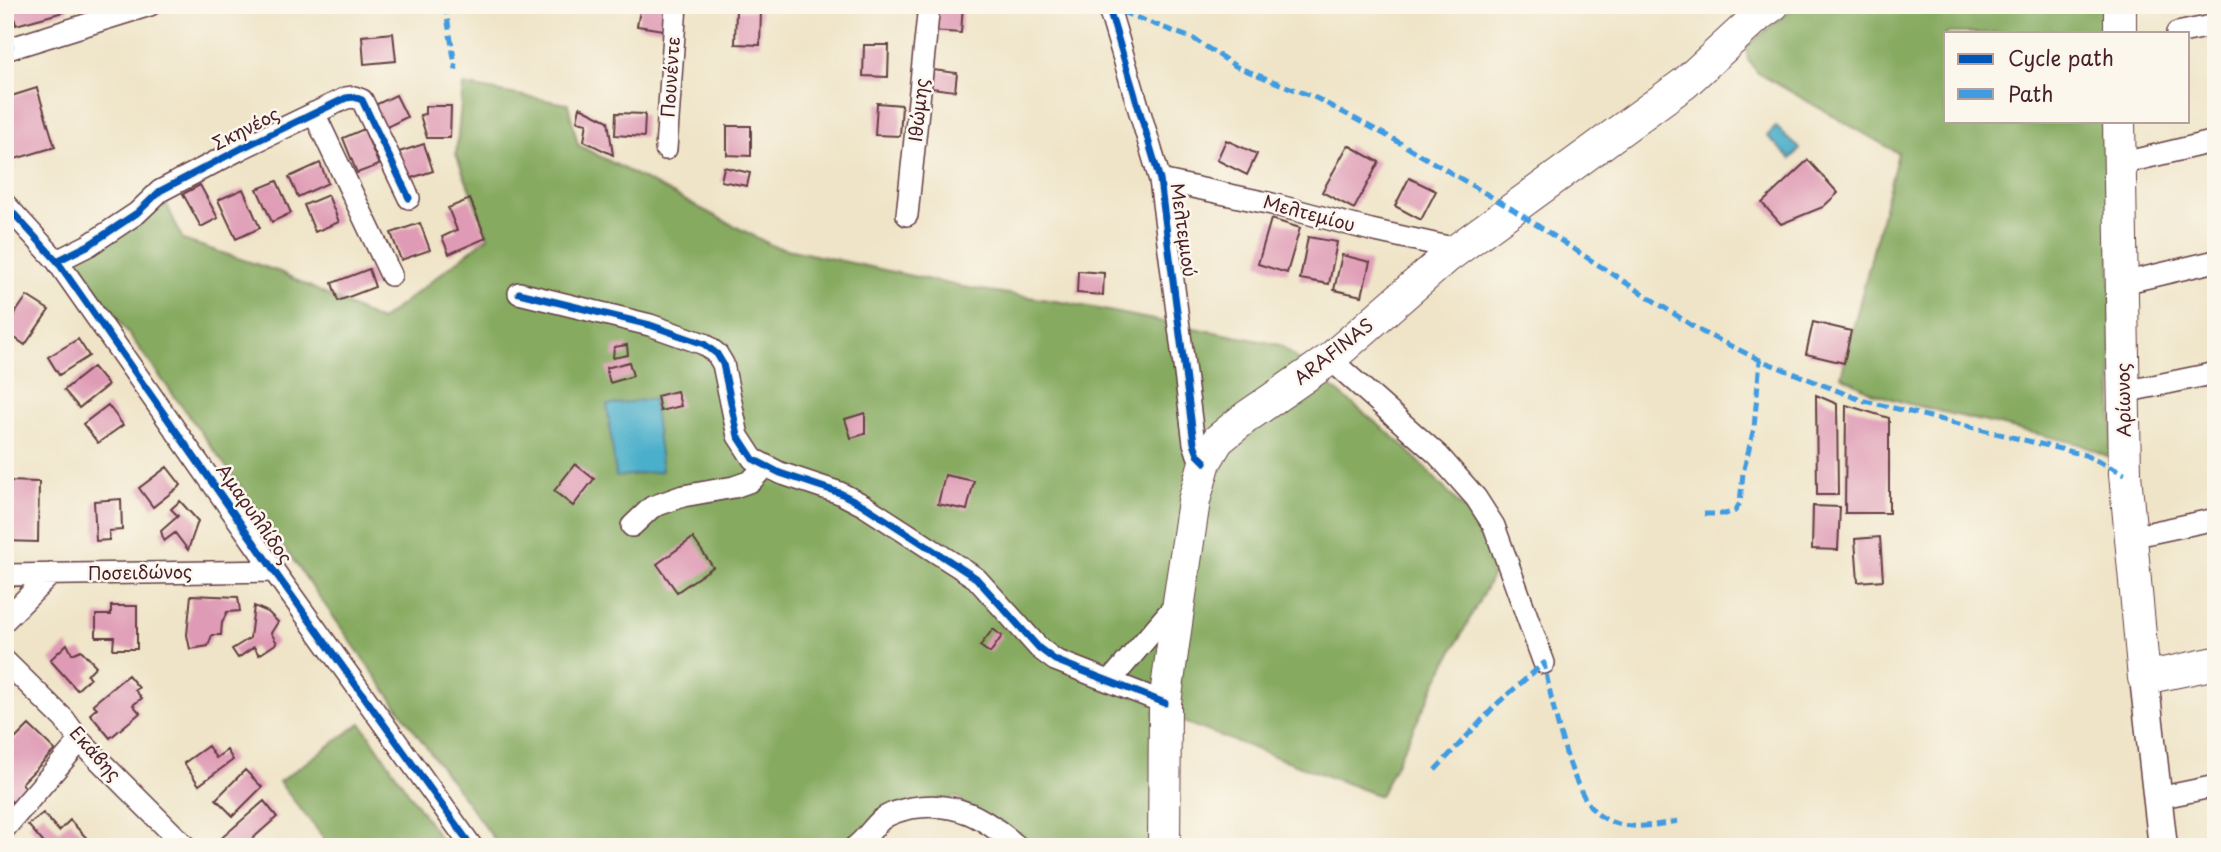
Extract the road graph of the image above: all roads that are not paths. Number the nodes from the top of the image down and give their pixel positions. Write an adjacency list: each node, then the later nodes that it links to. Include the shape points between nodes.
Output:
1 (150, 5): 10 (street)
2 (676, 5): 14 (street, Πουνέντε)
3 (929, 5): 19 (street, Ιθώμης)
4 (1108, 5): 16 (street, Μελτεμιού)
5 (1773, 5): 20 (main road, ARAFINAS, via 1685,83)
6 (2120, 5): 8 (main road)
7 (2216, 25): 9 (street)
8 (2120, 32)
9 (2182, 32)
10 (5, 50)
11 (314, 113): 17 (street, Σκηνέος, via 346,99 362,100); 21 (street, Σκηνέος, via 160,191 89,245); 23 (street)
12 (2119, 122): 15 (main road, Αρίωνος)
13 (2216, 141): 15 (street)
14 (666, 149)
15 (2119, 164): 24 (main road, Αρίωνος)
16 (1160, 180): 20 (street, Μελτεμίου); 29 (street, Μελτεμιού, via 1194,443)
17 (409, 198)
18 (5, 204): 21 (street, Αμαρυλλίδος)
19 (907, 215)
20 (1457, 249): 26 (main road, ARAFINAS)
21 (57, 261): 34 (street, Αμαρυλλίδος)
22 (2216, 261): 24 (street)
23 (391, 275)
24 (2123, 283): 28 (main road, Αρίωνος)
25 (519, 293): 30 (street, via 650,325 704,344 723,364 738,436 753,459)
26 (1330, 359): 29 (main road, ARAFINAS, via 1226,432); 40 (street, via 1438,455 1476,498 1494,526)
27 (2216, 373): 28 (street)
28 (2124, 392): 33 (main road, Αρίωνος)
29 (1205, 462): 37 (main road, ARAFINAS, via 1194,501)
30 (765, 466): 32 (street, via 751,481 652,507); 43 (street, via 863,505 976,578 1055,660)
31 (2216, 519): 33 (street)
32 (632, 526)
33 (2131, 537): 42 (main road, Αρίωνος)
34 (274, 571): 35 (street, Ποσειδώνος); 50 (street, Αμαρυλλίδος)
35 (51, 574): 36 (street, Ποσειδώνος); 38 (street)
36 (5, 575)
37 (1179, 602): 43 (street); 44 (main road, ARAFINAS)
38 (5, 621)
39 (5, 660): 45 (street, Εκάβης)
40 (1544, 663)
41 (2216, 663): 42 (main road)
42 (2144, 678): 47 (street)
43 (1110, 681): 44 (street)
44 (1165, 703): 53 (main road, ARAFINAS)
45 (80, 741): 48 (street); 49 (street, Εκάβης)
46 (2216, 786): 47 (street)
47 (2158, 798): 54 (street)
48 (5, 828)
49 (186, 847)
50 (472, 847)
51 (855, 847): 52 (street, via 893,813 939,805 974,815)
52 (1018, 847)
53 (1164, 847)
54 (2163, 847)

